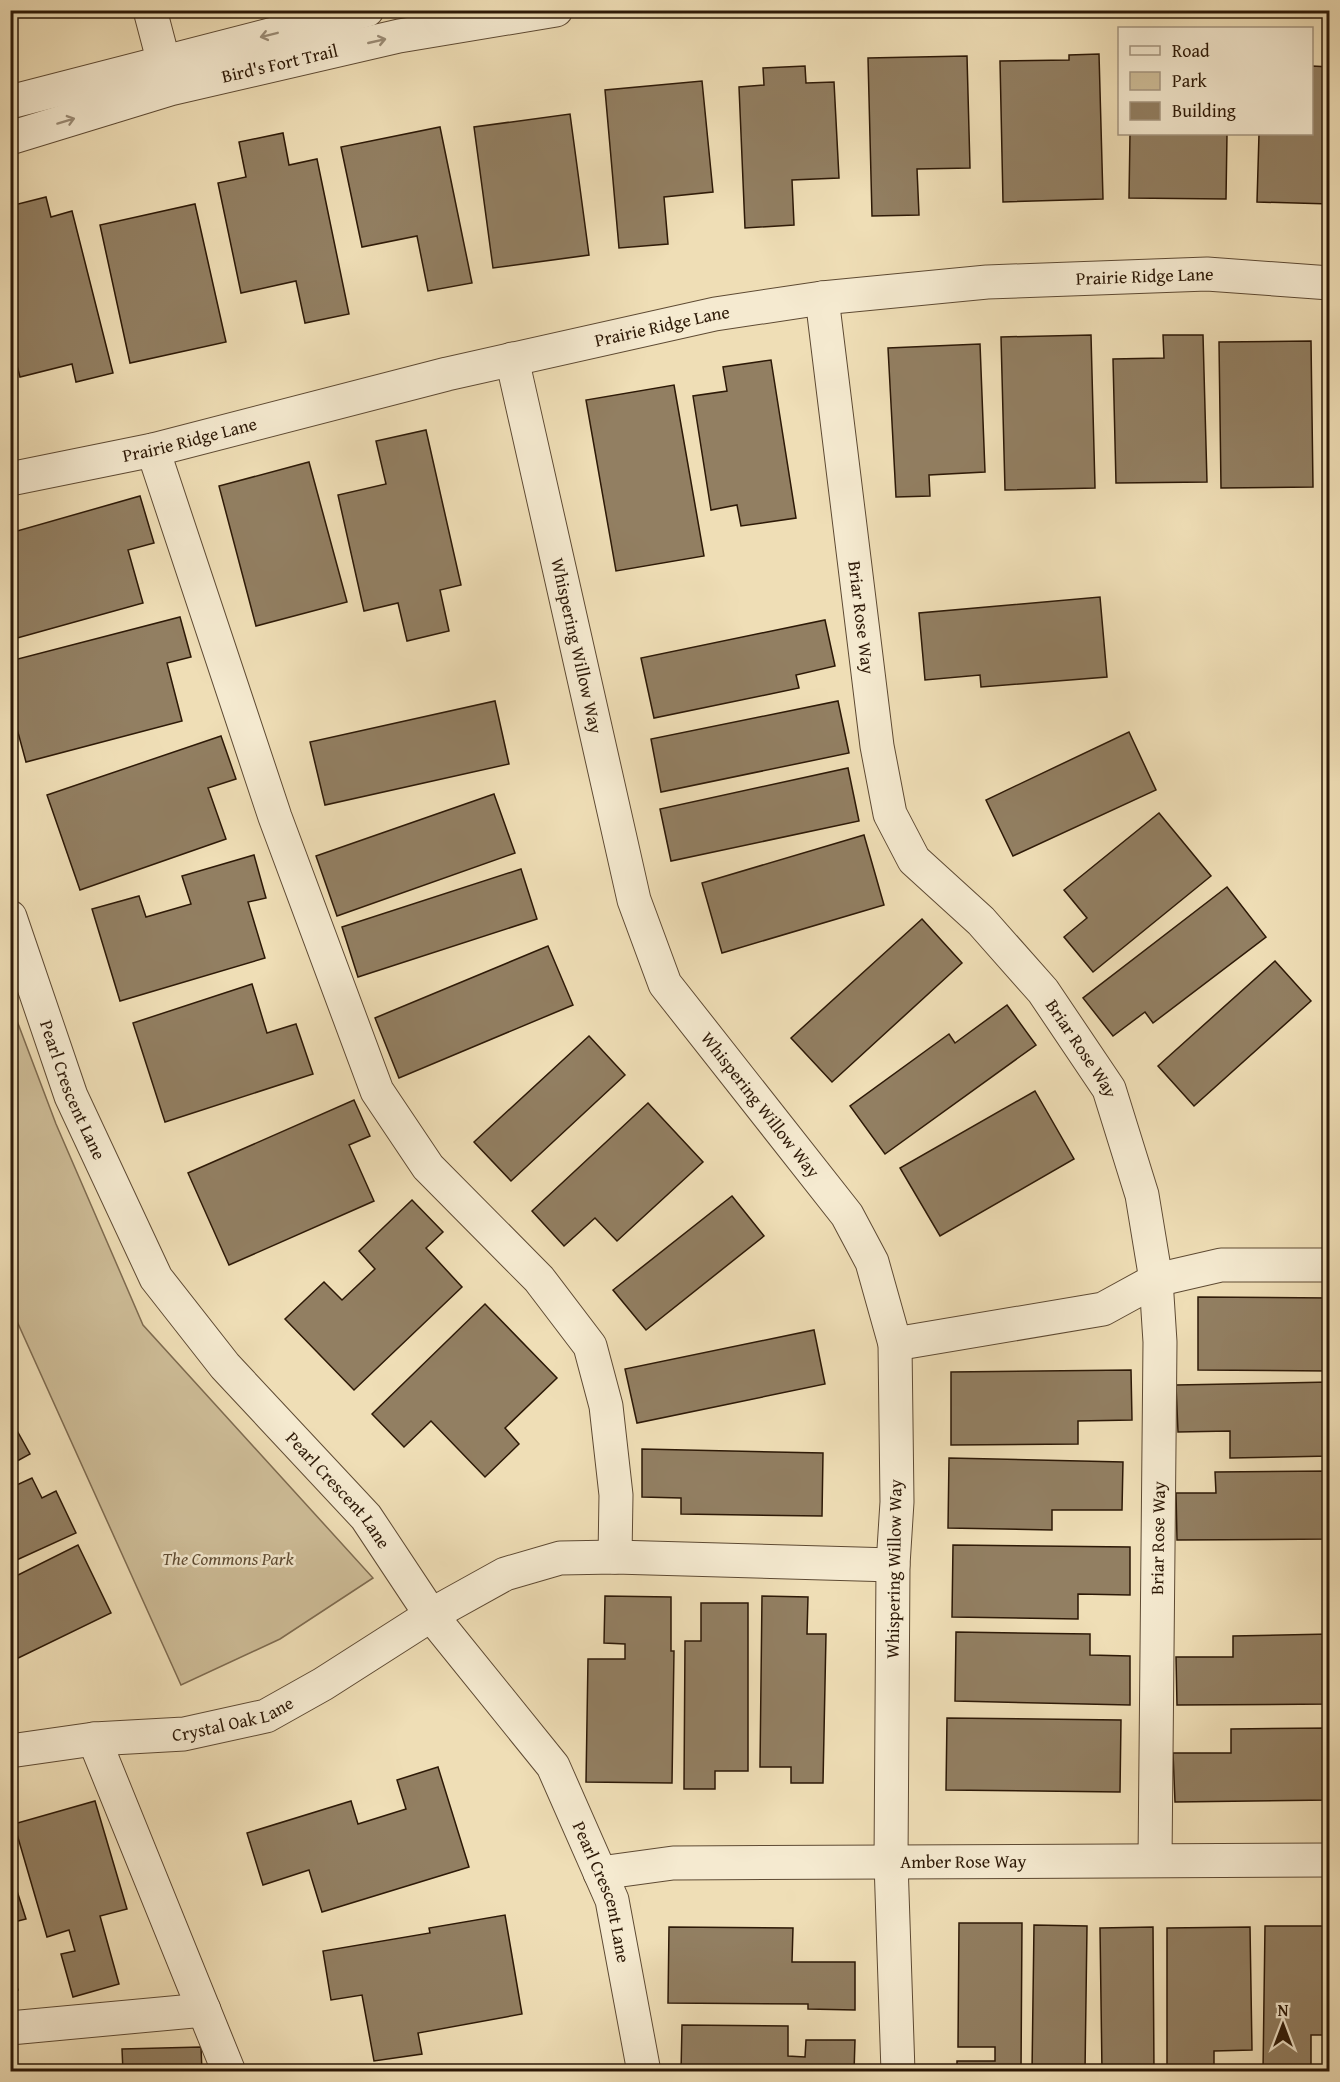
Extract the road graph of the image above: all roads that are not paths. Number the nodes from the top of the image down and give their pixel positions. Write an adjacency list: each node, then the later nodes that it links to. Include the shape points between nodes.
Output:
1 (150, 10): 4 (street)
2 (367, 10): 4 (street, Bird's Fort Trail, one-way to 4)
3 (556, 10): 4 (street, Bird's Fort Trail, one-way to 3)
4 (168, 76): 5 (street, Bird's Fort Trail); 6 (street, Bird's Fort Trail, one-way to 4)
5 (10, 102)
6 (10, 138)
7 (1329, 283): 8 (street, Prairie Ridge Lane, via 1207,274 987,282)
8 (822, 298): 9 (street, Prairie Ridge Lane, via 715,314); 14 (street, Briar Rose Way, via 877,746 890,814 914,860 981,921 1043,991 1109,1089 1142,1195)
9 (512, 359): 10 (street, Prairie Ridge Lane); 15 (street, Whispering Willow Way, via 634,900 666,984 847,1215 872,1262)
10 (153, 450): 11 (street, Prairie Ridge Lane); 16 (street, via 275,817 377,1091 428,1167 539,1279 590,1346 606,1406 616,1495)
11 (10, 479)
12 (10, 917): 18 (street, Pearl Crescent Lane, via 70,1096 156,1278 225,1366 366,1517)
13 (1329, 1265): 14 (street, via 1221,1265)
14 (1156, 1280): 15 (street, via 1103,1309); 21 (street, Briar Rose Way, via 1161,1341)
15 (895, 1344): 17 (street, Whispering Willow Way, via 897,1502)
16 (615, 1557): 17 (street, Crystal Oak Lane); 18 (street, Crystal Oak Lane, via 560,1558 505,1574)
17 (893, 1565): 23 (street, Whispering Willow Way)
18 (431, 1615): 19 (street, Crystal Oak Lane, via 266,1716 183,1734); 24 (street, Pearl Crescent Lane, via 553,1766)
19 (94, 1739): 20 (street, Crystal Oak Lane); 25 (street)
20 (10, 1751)
21 (1155, 1860): 22 (street, Amber Rose Way); 23 (street, Amber Rose Way)
22 (1329, 1860)
23 (891, 1862): 24 (street, Amber Rose Way, via 673,1863); 29 (street, Whispering Willow Way)
24 (600, 1873): 28 (street, Pearl Crescent Lane, via 612,1900)
25 (204, 2010): 26 (street); 27 (street)
26 (10, 2028)
27 (229, 2072)
28 (644, 2072)
29 (898, 2072)

